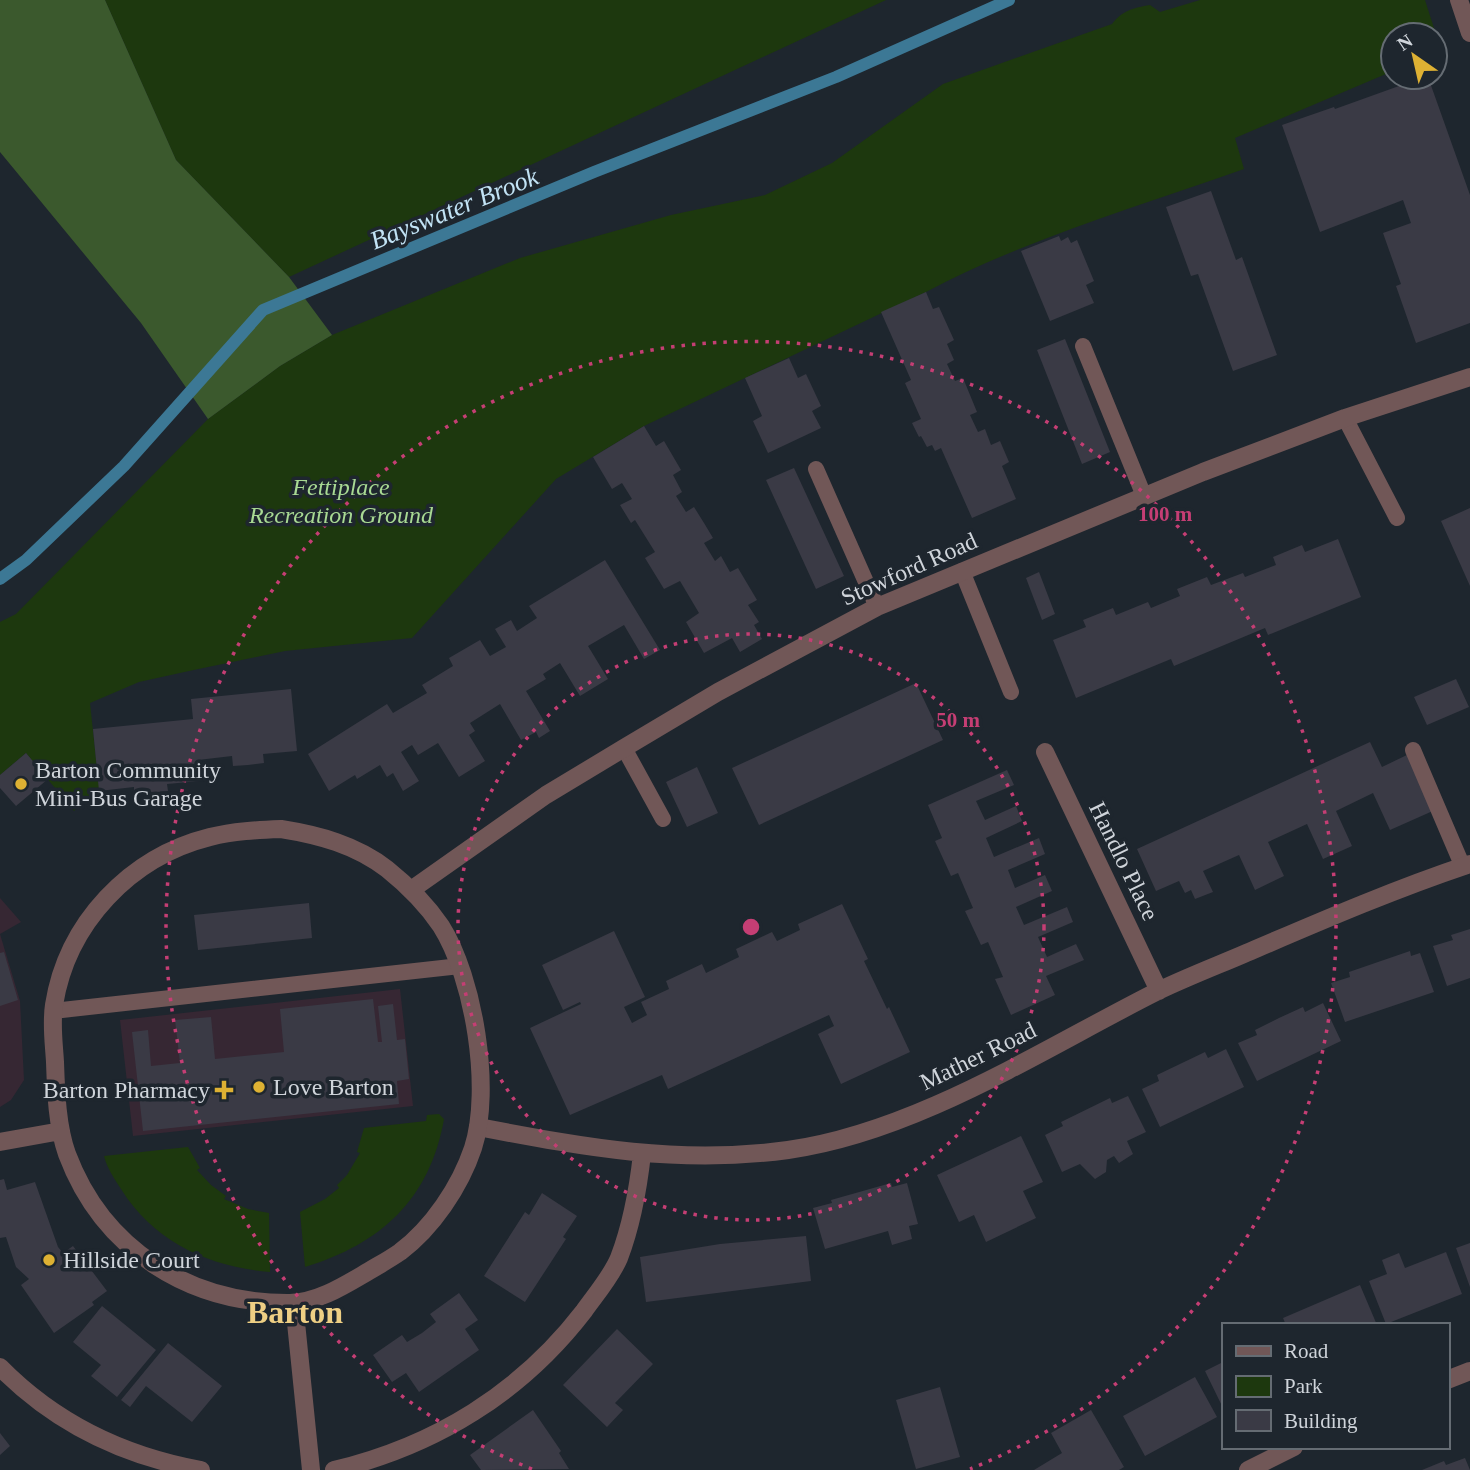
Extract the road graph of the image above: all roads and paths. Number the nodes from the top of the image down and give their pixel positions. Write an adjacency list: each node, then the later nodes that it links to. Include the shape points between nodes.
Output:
1 (1459, 0): 2 (street)
2 (1470, 33)
3 (1083, 345): 7 (lane)
4 (1470, 377): 5 (street, Stowford Road)
5 (1345, 418): 7 (street, Stowford Road); 8 (lane)
6 (816, 469): 10 (lane)
7 (1144, 496): 9 (street, Stowford Road)
8 (1397, 518)
9 (962, 571): 10 (street, Stowford Road); 11 (lane)
10 (877, 607): 12 (street, Stowford Road)
11 (1011, 692)
12 (624, 747): 15 (lane); 17 (street, Stowford Road, via 546,795)
13 (1413, 750): 16 (lane)
14 (1045, 752): 19 (street, Handlo Place)
15 (663, 819)
16 (1467, 865): 19 (street, Mather Road)
17 (411, 890): 18 (street, via 441,927); 20 (street, via 356,850 319,835 246,830 192,842 125,879 87,920 73,943)
18 (460, 967): 20 (lane); 21 (street, via 477,1039)
19 (1159, 991): 24 (street, Mather Road, via 929,1108 863,1133 757,1153)
20 (53, 1010): 22 (street)
21 (478, 1126): 24 (street, Mather Road); 25 (street, via 465,1167 428,1226 400,1252 332,1292)
22 (61, 1131): 23 (street); 25 (street, via 88,1196 127,1246 147,1261 222,1295)
23 (0, 1142)
24 (642, 1154): 32 (street, via 638,1192 618,1260 544,1357 514,1385 467,1417 414,1445)
25 (294, 1303): 31 (street)
26 (0, 1367): 30 (street, via 53,1414 100,1440 164,1464)
27 (1470, 1371): 28 (street)
28 (1449, 1379)
29 (1290, 1449): 33 (street)
30 (201, 1470)
31 (311, 1470)
32 (334, 1470)
33 (1248, 1470)

